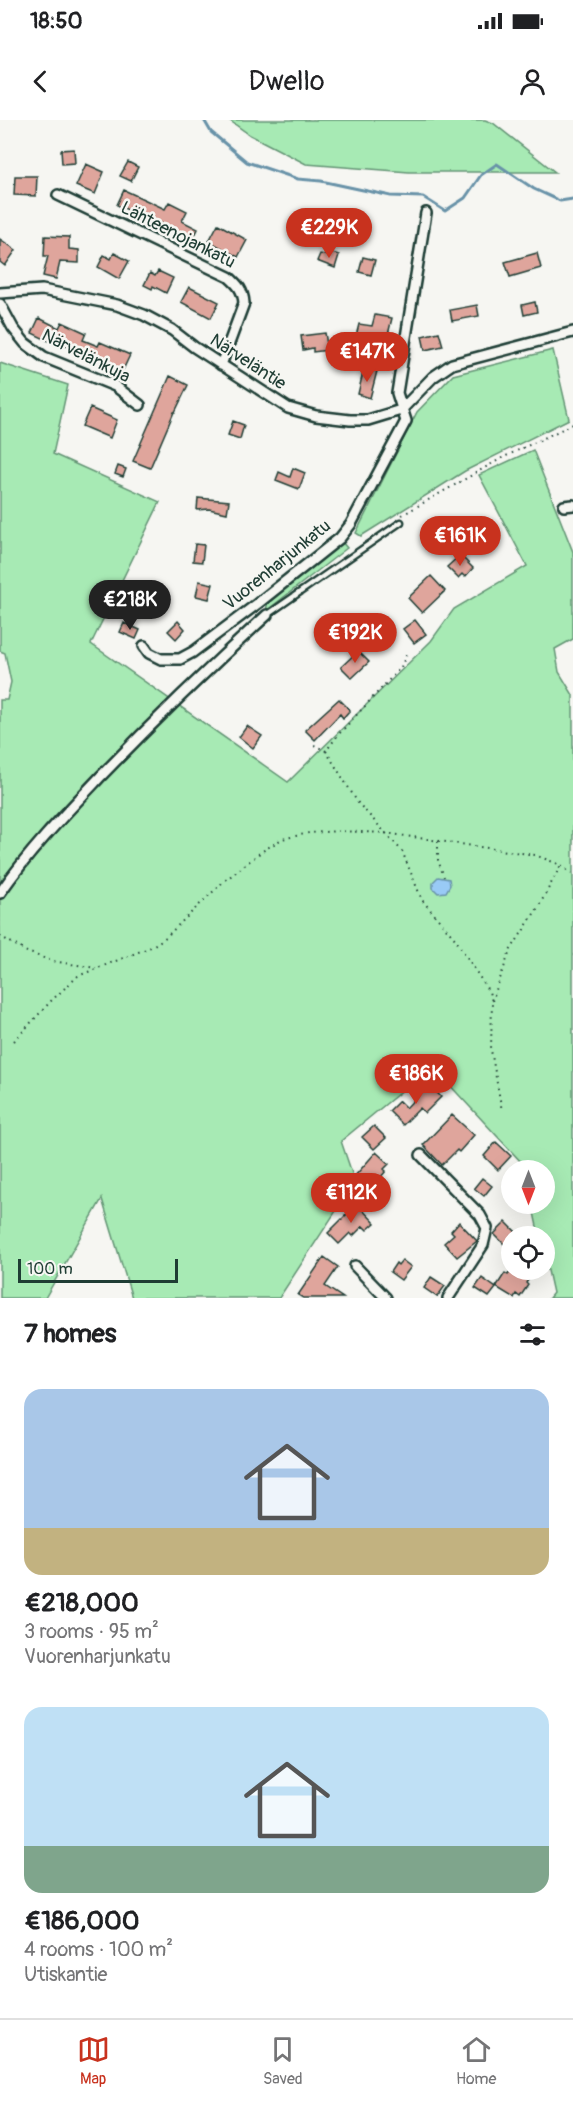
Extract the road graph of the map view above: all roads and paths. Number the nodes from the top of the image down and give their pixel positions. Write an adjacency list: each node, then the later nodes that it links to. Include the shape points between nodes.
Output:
1 (58, 195): 6 (street, Lähteenojankatu, via 229,277 239,286 244,303)
2 (426, 213): 8 (street, via 397,393)
3 (0, 293): 6 (street, Närveläntie, via 42,290 117,305 171,330)
4 (0, 304): 7 (street, Närvelänkuja, via 13,328 44,357 115,386)
5 (573, 332): 8 (street, Närveläntie, via 452,364 433,377)
6 (221, 365): 8 (street, Närveläntie, via 288,408 316,416 368,420)
7 (140, 405)
8 (401, 410): 12 (street, Vuorenharjunkatu, via 406,421 365,500 340,538 193,652 180,659 161,659)
9 (573, 424): 10 (path, via 502,458)
10 (400, 520): 11 (lane)
11 (267, 615): 21 (street, via 80,798 22,862)
12 (144, 646)
13 (407, 653): 15 (path, via 401,667)
14 (314, 744): 15 (path)
15 (326, 751): 16 (path, via 358,803)
16 (385, 833): 17 (path); 23 (path, via 339,831 282,839 222,883 152,947); 24 (path, via 402,851 422,900 468,957)
17 (438, 841): 18 (path, via 535,855); 20 (path, via 438,860)
18 (561, 865): 19 (path); 24 (path, via 510,951)
19 (573, 875)
20 (444, 877)
21 (0, 893)
22 (0, 936): 23 (path, via 52,961)
23 (99, 968): 25 (path, via 78,976)
24 (492, 1001): 26 (path, via 493,1067)
25 (14, 1041)
26 (502, 1111)
27 (421, 1155): 30 (street, via 480,1215 487,1228 483,1245)
28 (355, 1266): 29 (street)
29 (386, 1298)
30 (448, 1298)

